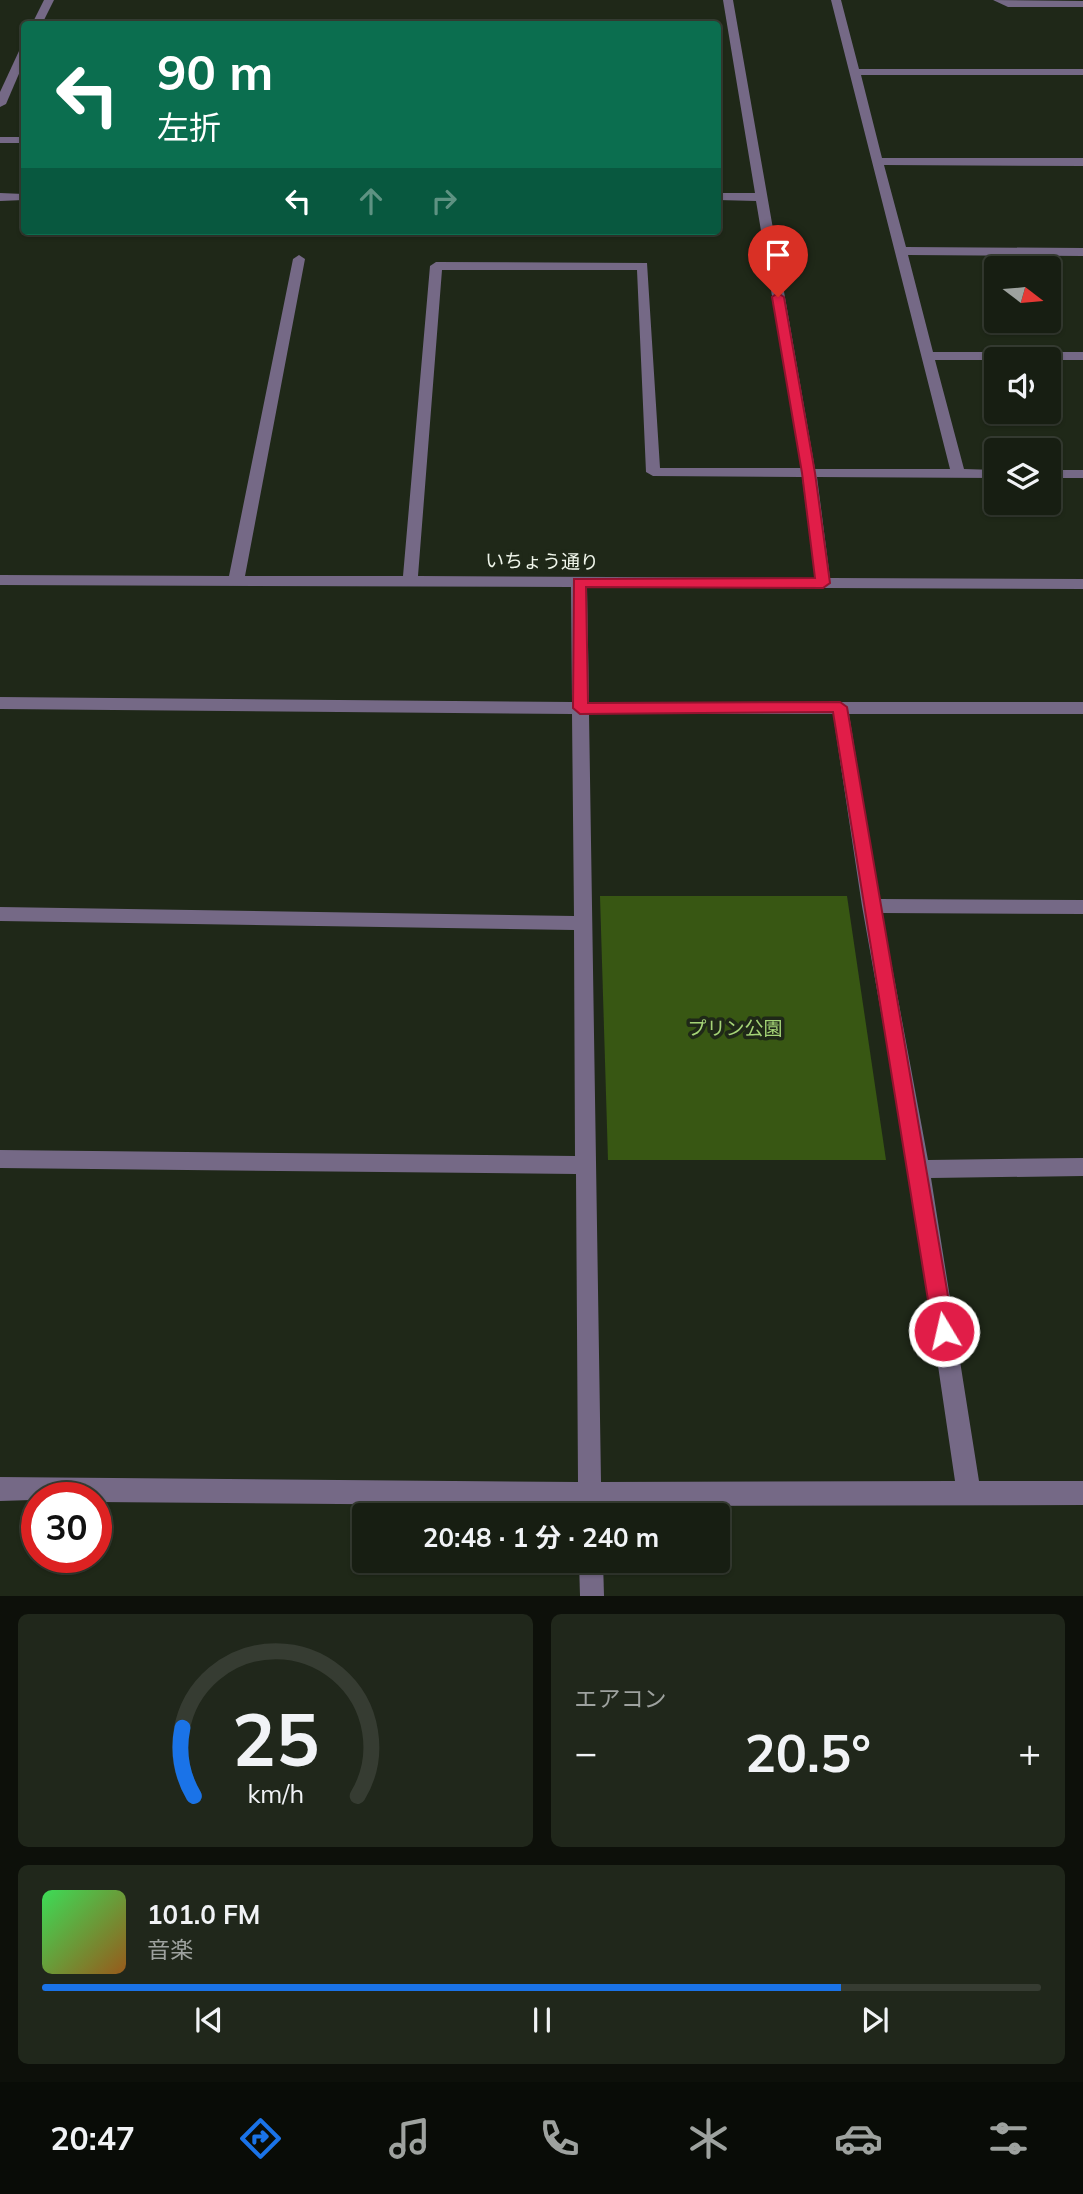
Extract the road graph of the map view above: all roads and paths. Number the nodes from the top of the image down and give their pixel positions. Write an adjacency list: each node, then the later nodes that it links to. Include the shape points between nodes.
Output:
1 (49, 0): 6 (street)
2 (728, 0): 18 (street)
3 (836, 0): 8 (street)
4 (998, 0): 5 (street, via 1008,4)
5 (1083, 4)
6 (38, 21)
7 (21, 61): 10 (street)
8 (855, 72): 9 (street); 13 (street)
9 (1083, 72)
10 (0, 104)
11 (0, 139): 12 (street)
12 (21, 139)
13 (877, 161): 14 (street); 19 (street)
14 (1083, 162)
15 (0, 197): 16 (street)
16 (21, 197)
17 (721, 197): 18 (street)
18 (760, 197): 24 (street)
19 (901, 251): 20 (street); 22 (street)
20 (1083, 252)
21 (299, 259): 31 (street)
22 (928, 356): 23 (street); 25 (street)
23 (1083, 356)
24 (809, 473): 25 (street); 30 (street, via 653,472 643,266 436,266); 33 (street)
25 (958, 474): 26 (street)
26 (984, 474)
27 (1061, 474): 28 (street)
28 (1083, 474)
29 (0, 580): 31 (street, いちょう通り)
30 (410, 581): 31 (street, いちょう通り); 32 (street, いちょう通り)
31 (236, 582)
32 (579, 582): 33 (street, いちょう通り); 37 (street)
33 (823, 583): 34 (street, いちょう通り)
34 (1083, 584)
35 (0, 703): 37 (street)
36 (840, 707): 37 (street); 38 (street); 39 (street)
37 (580, 708): 42 (street)
38 (1083, 708)
39 (871, 905): 40 (street); 46 (street)
40 (1083, 907)
41 (0, 914): 42 (street)
42 (583, 923): 44 (street)
43 (0, 1159): 44 (street)
44 (584, 1165): 51 (street)
45 (1083, 1167): 46 (street)
46 (919, 1169): 48 (street)
47 (0, 1489): 50 (street)
48 (968, 1493): 49 (street); 52 (street)
49 (1083, 1493)
50 (515, 1503)
51 (589, 1503)
52 (652, 1503)
53 (591, 1573): 54 (street)
54 (592, 1595)

